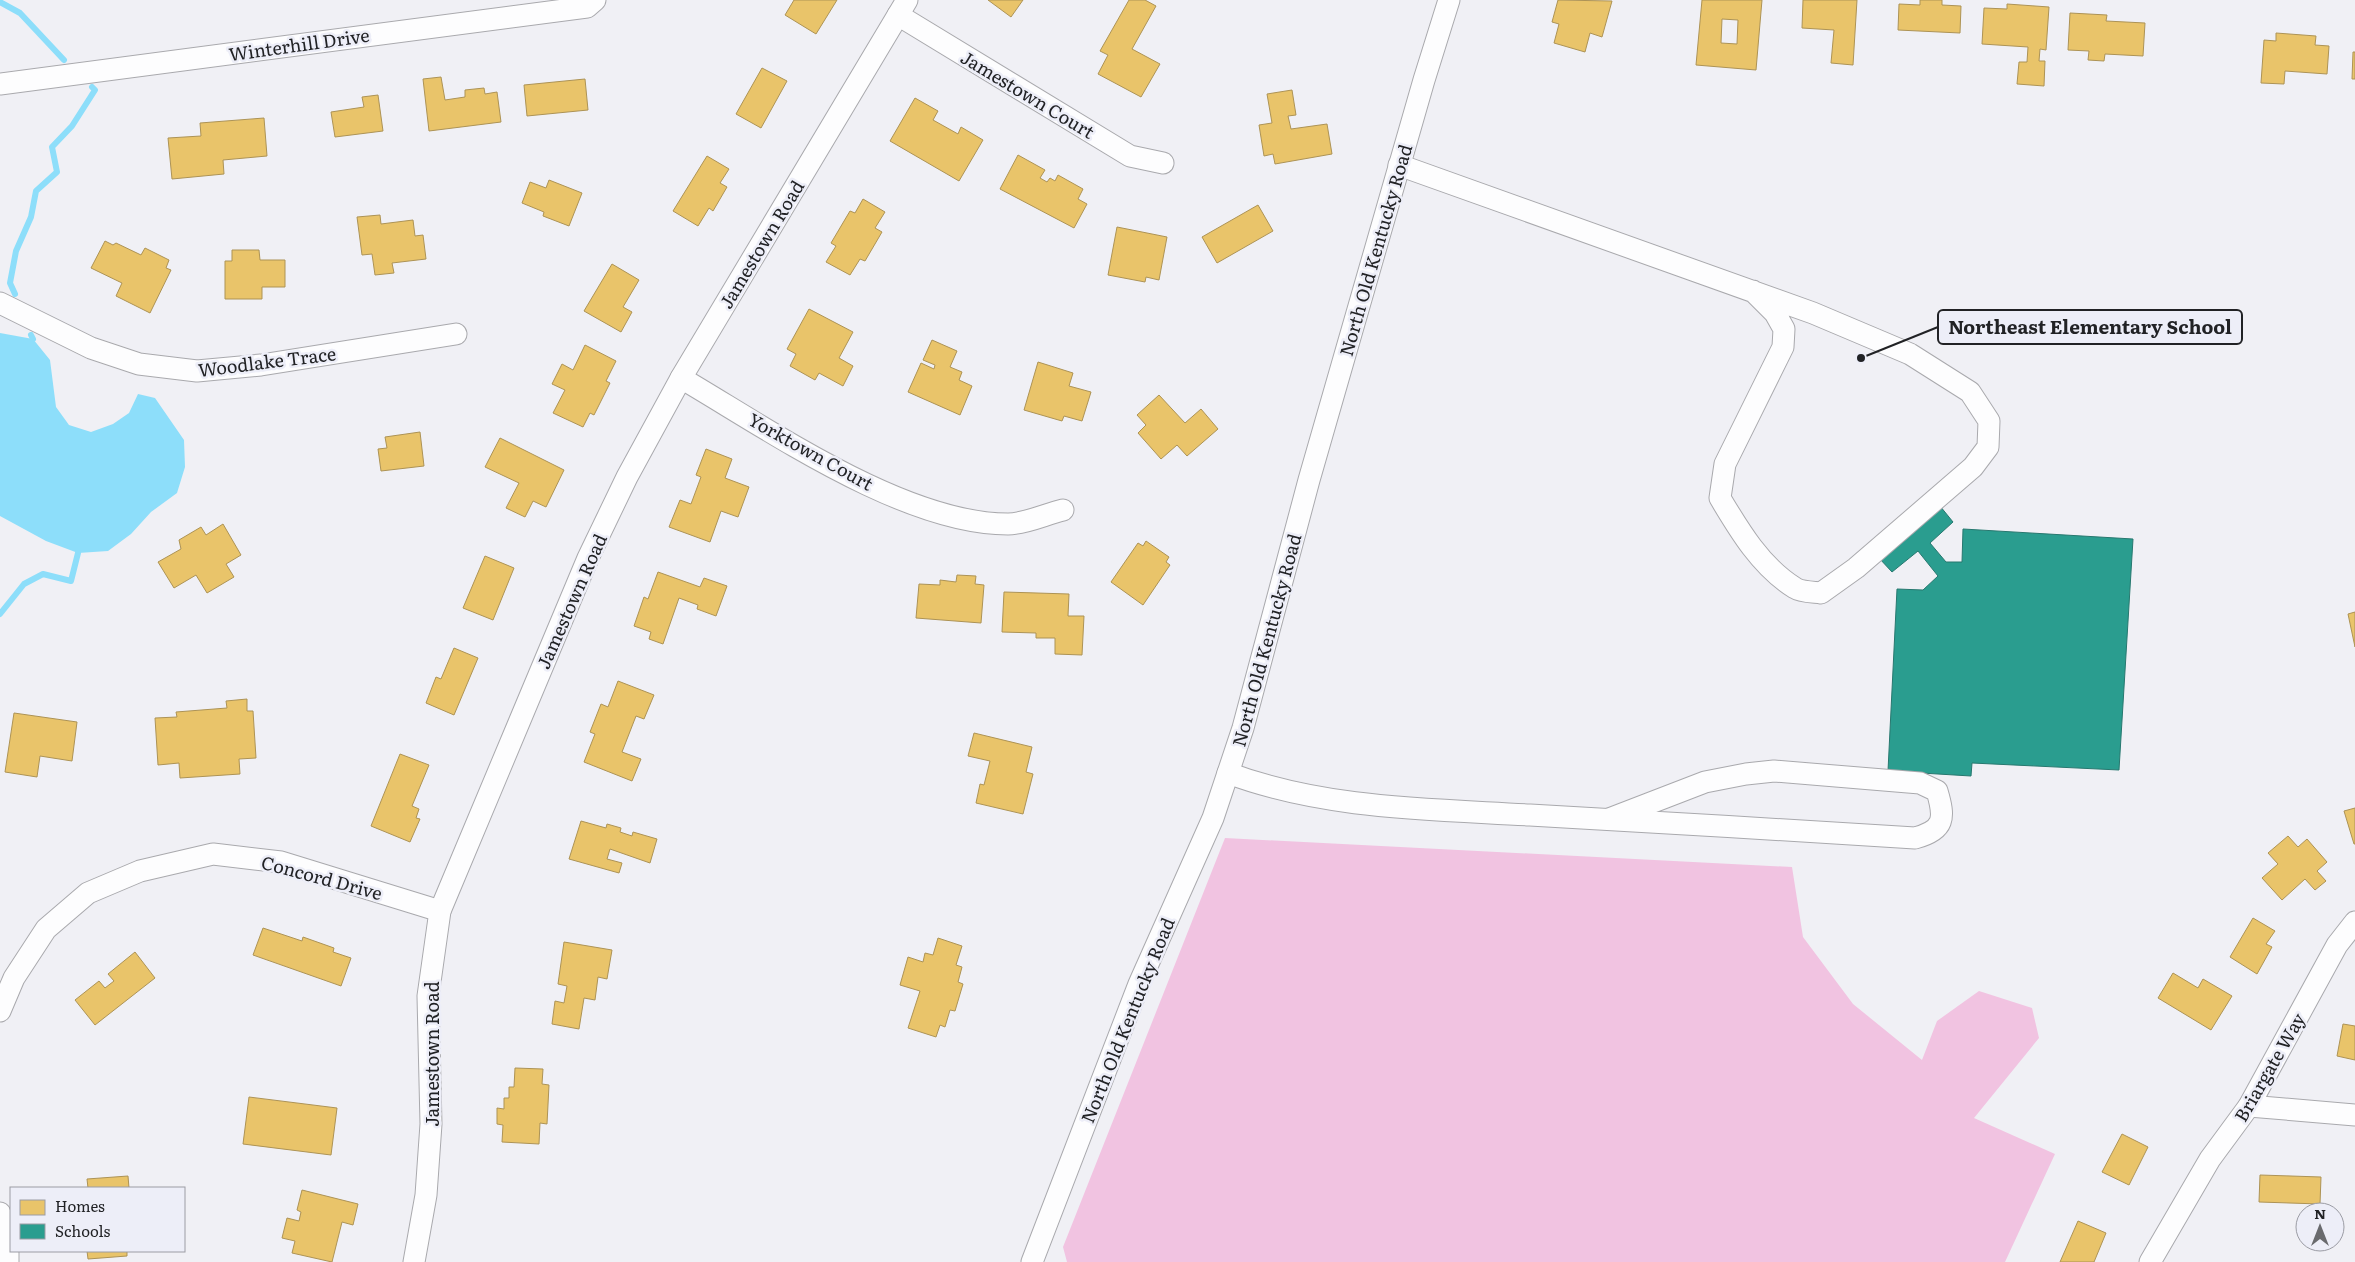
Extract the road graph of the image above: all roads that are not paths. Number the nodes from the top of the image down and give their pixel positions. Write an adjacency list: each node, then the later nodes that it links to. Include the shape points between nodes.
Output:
1 (595, 0): 4 (street, Winterhill Drive, via 587,7)
2 (1449, 0): 6 (street, North Old Kentucky Road)
3 (902, 7): 5 (street, Jamestown Court, via 1130,156); 10 (street, Jamestown Road)
4 (0, 84)
5 (1163, 163)
6 (1400, 166): 7 (street); 12 (street, North Old Kentucky Road)
7 (1753, 292): 7 (street, via 1813,313 1910,354 1970,392 1989,421 1988,446 1973,467 1856,568 1821,593 1796,589 1776,572 1749,545 1720,498 1725,464 1783,347 1784,329 1775,312)
8 (0, 303): 9 (street, Woodlake Trace, via 91,348 139,364 197,371 261,365)
9 (456, 334)
10 (681, 378): 11 (street, Yorktown Court, via 843,473 956,518 1009,524); 14 (street, Jamestown Road, via 627,477 588,558)
11 (1063, 510)
12 (1228, 773): 13 (street, via 1263,786 1359,804); 22 (street, North Old Kentucky Road, via 1213,818 1139,984)
13 (1609, 820): 13 (street, via 1915,838 1931,834 1941,822 1942,809 1937,791 1920,783 1774,771 1705,782)
14 (440, 911): 16 (street, Concord Drive, via 281,862 214,854 140,871 88,893 46,929 14,978); 21 (street, Jamestown Road, via 428,996 431,1124 426,1195)
15 (2355, 922): 17 (street, Briargate Way, via 2337,946)
16 (0, 1011)
17 (2249, 1106): 18 (street); 23 (street, Briargate Way, via 2210,1159)
18 (2355, 1115)
19 (0, 1213): 20 (street)
20 (8, 1262)
21 (414, 1262)
22 (1032, 1262)
23 (2150, 1262)

